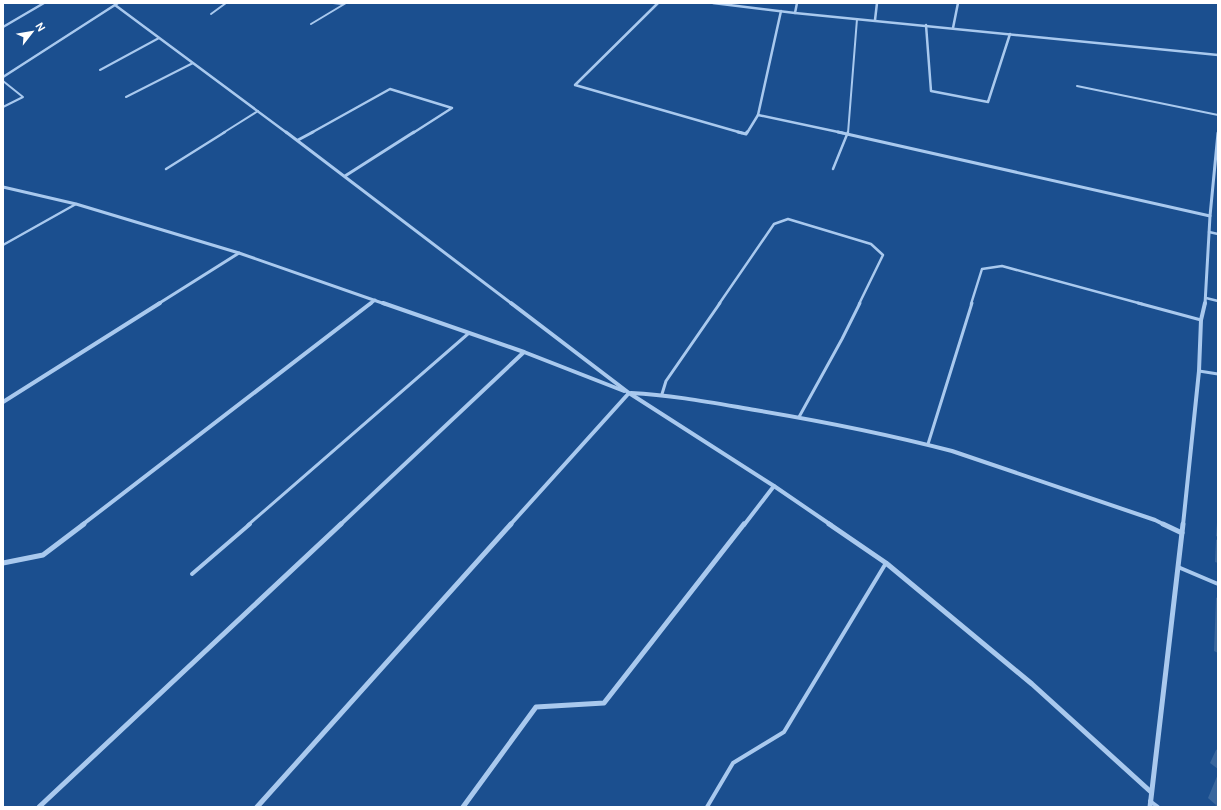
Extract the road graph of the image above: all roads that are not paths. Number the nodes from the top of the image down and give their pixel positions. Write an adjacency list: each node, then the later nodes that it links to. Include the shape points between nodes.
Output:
1 (44, 3): 18 (street)
2 (226, 3): 13 (lane)
3 (333, 3): 10 (lane)
4 (658, 3): 31 (street, via 575,85 746,134)
5 (713, 3): 11 (street)
6 (797, 3): 12 (street)
7 (877, 3): 15 (street)
8 (958, 3): 19 (street)
9 (117, 4): 21 (street); 25 (street)
10 (345, 4): 16 (lane)
11 (781, 11): 12 (street); 31 (street)
12 (795, 13): 14 (street)
13 (212, 14)
14 (857, 19): 15 (street); 34 (lane)
15 (875, 20): 17 (street)
16 (311, 24)
17 (926, 26): 19 (street); 20 (street, via 931,91 988,102)
18 (3, 27)
19 (953, 28): 20 (street)
20 (1010, 34): 22 (street)
21 (159, 38): 23 (street); 24 (lane)
22 (1218, 55)
23 (194, 63): 28 (lane); 30 (street)
24 (100, 70)
25 (3, 77)
26 (3, 81): 29 (lane, via 23,97)
27 (1077, 86): 32 (lane)
28 (126, 97)
29 (3, 108)
30 (258, 111): 35 (street); 37 (lane)
31 (758, 115): 34 (street)
32 (1218, 115)
33 (1218, 133): 41 (street)
34 (848, 134): 36 (lane); 41 (street)
35 (298, 140): 38 (street); 38 (street, via 390,89 452,108)
36 (833, 168)
37 (166, 169)
38 (346, 176): 54 (street)
39 (3, 187): 40 (street)
40 (76, 204): 44 (lane); 45 (street)
41 (1210, 216): 42 (street)
42 (1209, 232): 43 (lane); 46 (street)
43 (1218, 234)
44 (3, 245)
45 (239, 253): 47 (street); 56 (street)
46 (1206, 298): 48 (lane); 49 (street)
47 (375, 300): 50 (street); 62 (street, via 43,555)
48 (1218, 301)
49 (1201, 320): 52 (street); 58 (lane, via 1002,266 982,268)
50 (469, 333): 51 (street); 64 (lane)
51 (524, 352): 54 (street); 68 (street)
52 (1199, 371): 53 (lane); 60 (street)
53 (1218, 374)
54 (629, 393): 55 (street); 59 (street); 69 (street)
55 (662, 394): 57 (street); 57 (lane, via 666,381 774,224 788,219 871,244 883,254 842,339)
56 (3, 402)
57 (799, 417): 58 (street)
58 (928, 444): 60 (street, via 1155,520)
59 (774, 486): 61 (street); 70 (street, via 604,703 536,707)
60 (1182, 533): 63 (street)
61 (886, 563): 66 (street, via 1032,684); 71 (lane, via 784,732 733,763)
62 (3, 564)
63 (1178, 567): 65 (lane); 66 (street)
64 (192, 574)
65 (1218, 584)
66 (1152, 792): 67 (street)
67 (1150, 801): 72 (street); 73 (lane)
68 (39, 807)
69 (257, 807)
70 (463, 807)
71 (707, 807)
72 (1150, 807)
73 (1158, 807)

